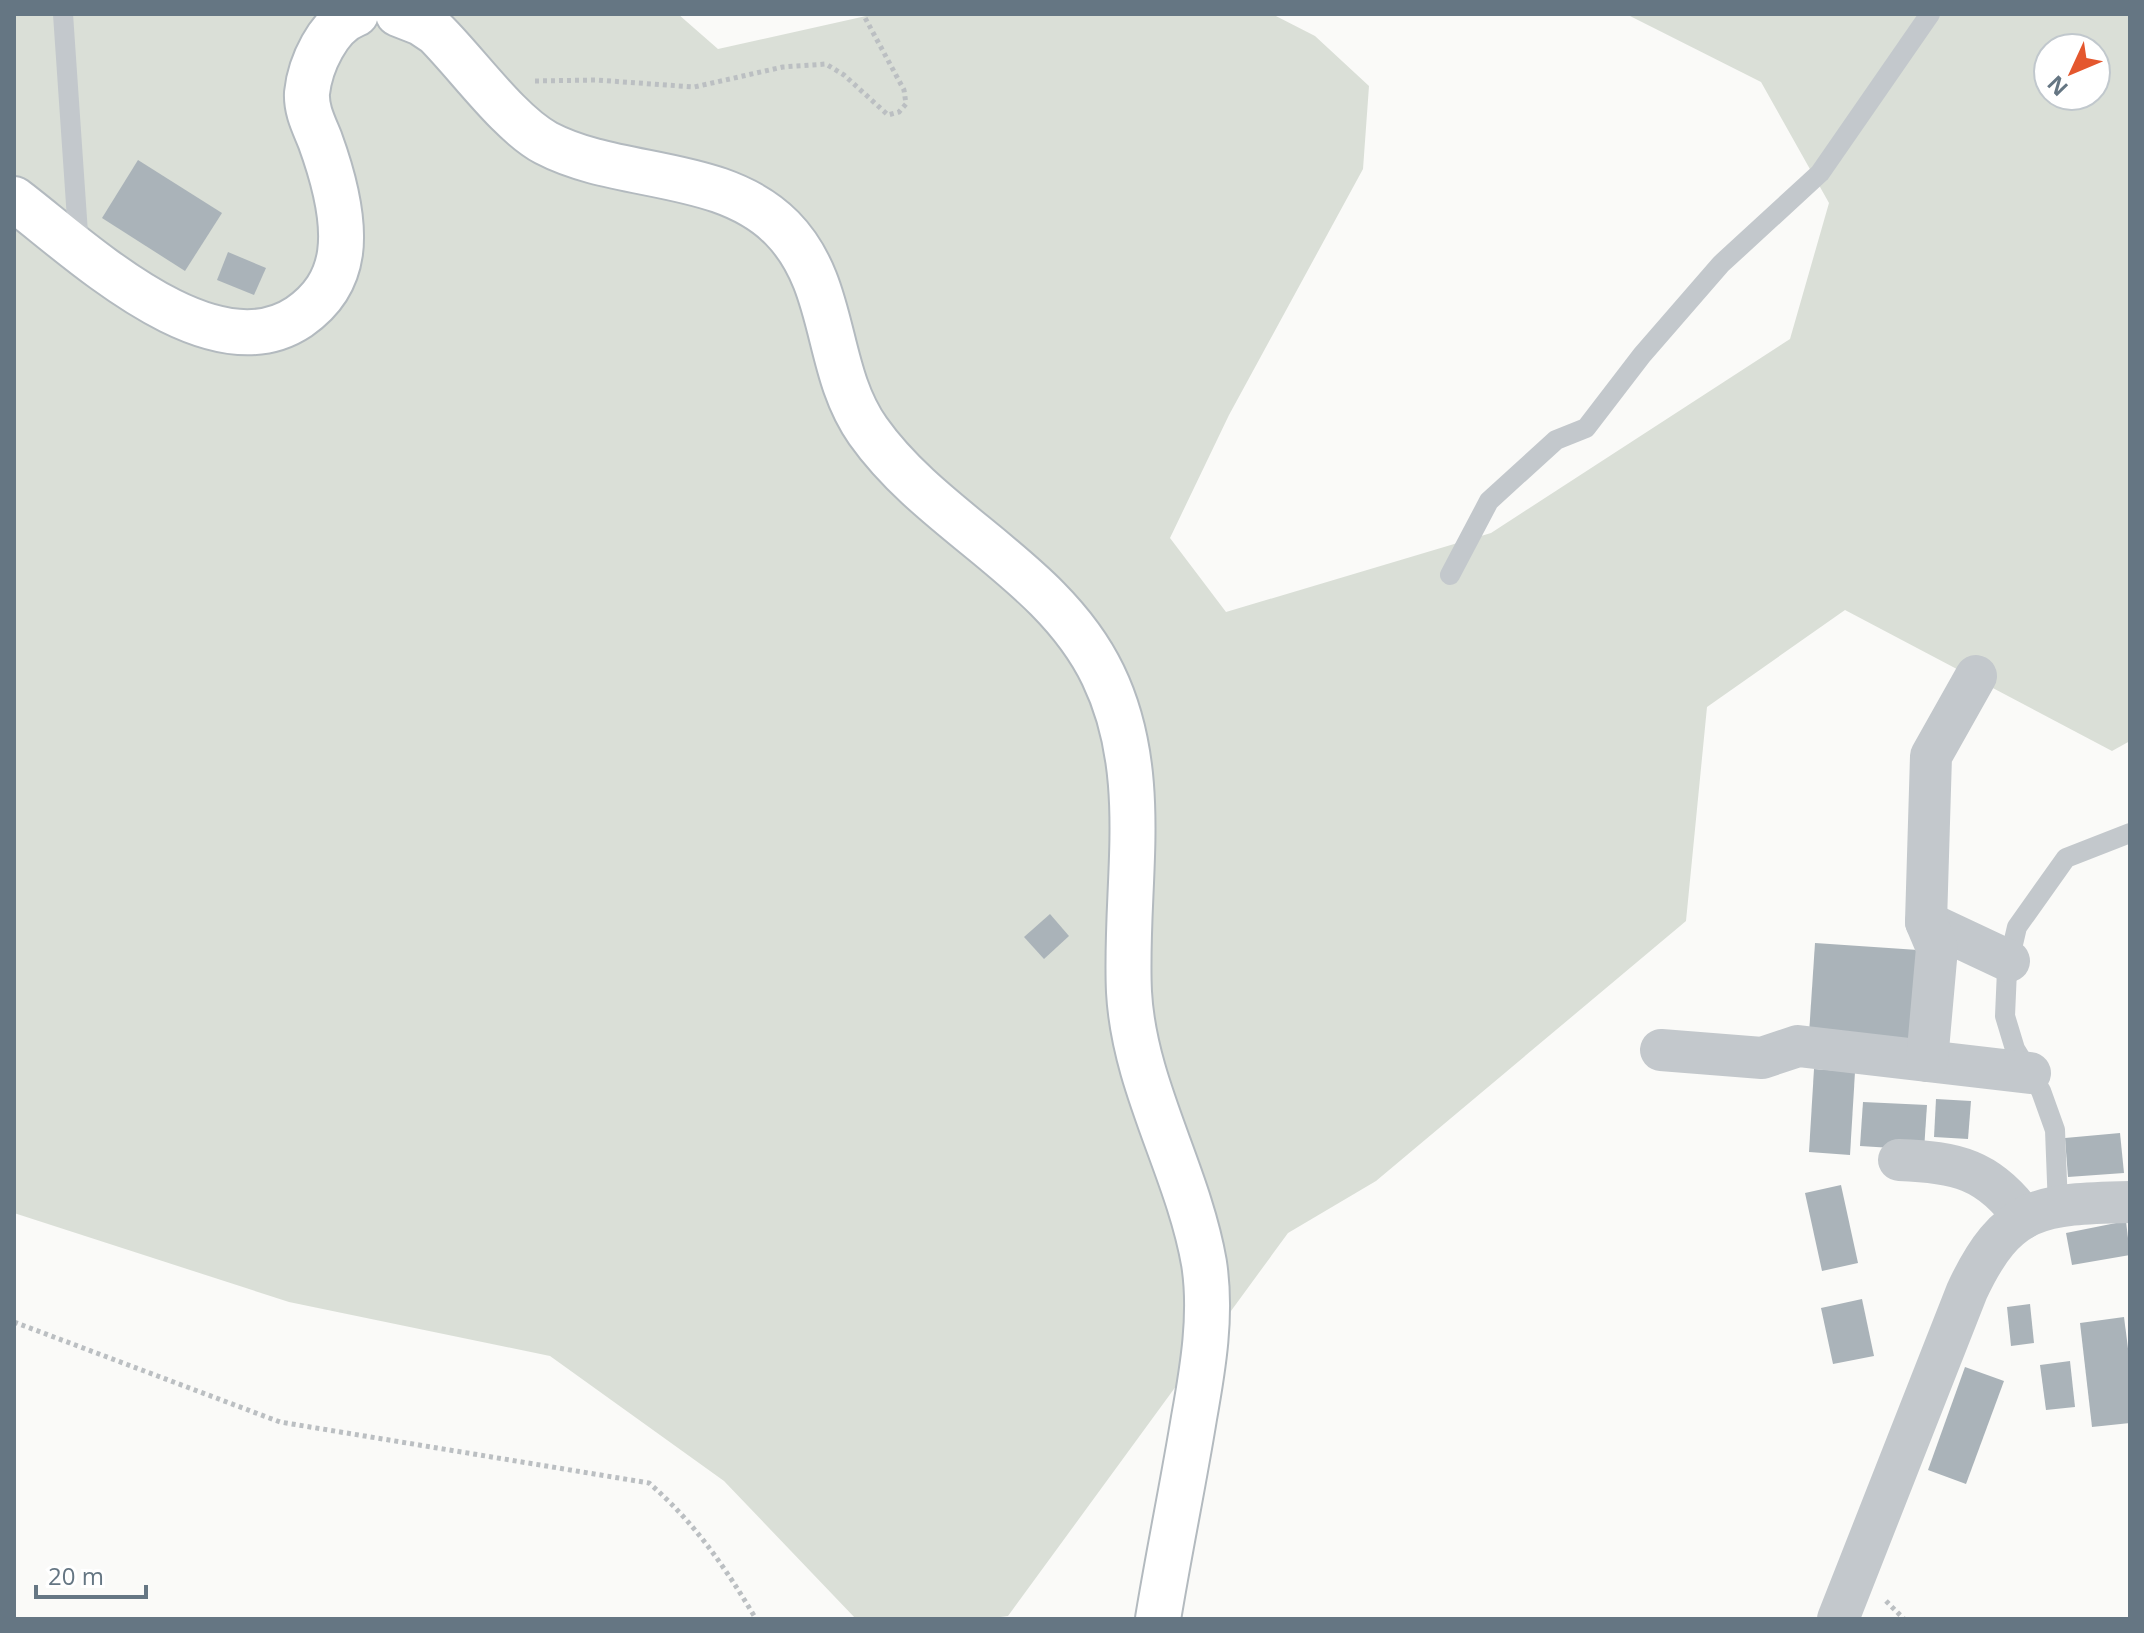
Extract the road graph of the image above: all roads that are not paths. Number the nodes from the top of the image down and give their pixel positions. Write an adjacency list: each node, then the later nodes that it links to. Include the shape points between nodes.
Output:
1 (63, 14): 6 (lane)
2 (356, 14): 6 (street, via 328,37 307,95 332,179 340,228 331,287 312,308 289,324 258,333 220,328 176,314 138,293)
3 (398, 14): 18 (street, via 436,33 544,142 628,170 704,187 745,202 779,224 803,253 819,287 844,379 864,425 896,469 1022,575 1071,628 1103,675 1129,753 1134,802 1129,994 1135,1034 1167,1143 1191,1202 1205,1270 1206,1359)
4 (1930, 14): 7 (lane, via 1820,173 1721,264 1586,428 1556,440 1489,501)
5 (14, 199): 6 (street)
6 (79, 248)
7 (1450, 575)
8 (1976, 676): 10 (street, via 1931,756)
9 (2130, 833): 11 (lane, via 2066,858 2017,927)
10 (1926, 922): 11 (street); 13 (street, via 1937,948)
11 (2009, 961): 14 (lane, via 2005,1016 2015,1049)
12 (1661, 1050): 13 (street, via 1762,1058 1798,1046)
13 (1927, 1061): 14 (street)
14 (2030, 1073): 17 (lane, via 2055,1130)
15 (1899, 1160): 17 (street, via 1968,1168)
16 (2130, 1202): 17 (street)
17 (2041, 1213): 19 (street, via 1991,1244 1967,1291)
18 (1158, 1619)
19 (1838, 1619)

